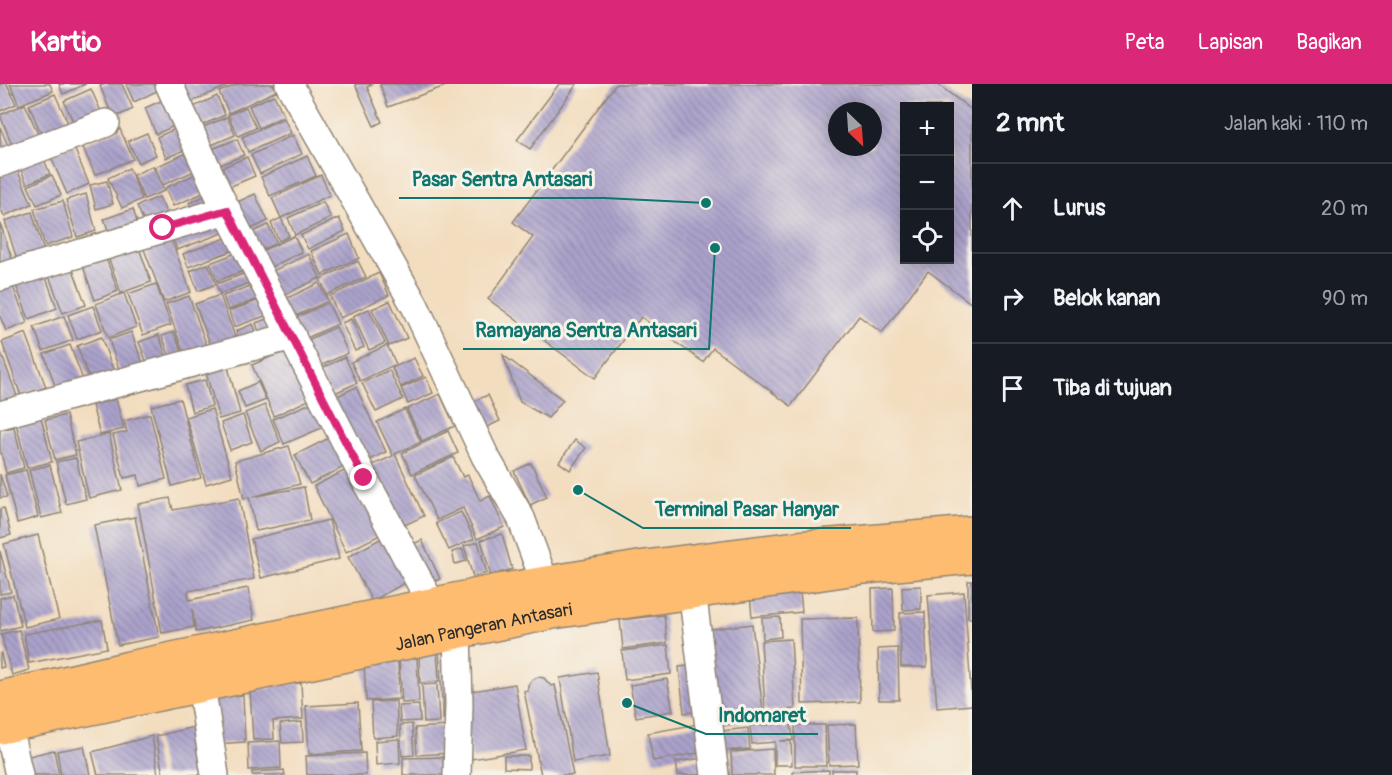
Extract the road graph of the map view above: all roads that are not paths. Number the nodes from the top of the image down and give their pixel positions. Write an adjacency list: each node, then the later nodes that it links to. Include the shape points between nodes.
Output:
1 (169, 84): 5 (street)
2 (289, 84): 11 (street, via 415,306 485,456 521,518)
3 (106, 123): 4 (street)
4 (0, 163)
5 (227, 210): 6 (street); 7 (street)
6 (0, 277)
7 (292, 336): 8 (street); 13 (street)
8 (0, 415)
9 (972, 533): 11 (highway, Jalan Pangeran Antasari, via 797,548)
10 (972, 557): 12 (highway, Jalan Pangeran Antasari, via 864,567)
11 (545, 583): 13 (highway, Jalan Pangeran Antasari)
12 (692, 591): 14 (highway, Jalan Pangeran Antasari, via 553,612); 21 (street)
13 (432, 605): 15 (highway, Jalan Pangeran Antasari)
14 (457, 632): 15 (highway, Jalan Pangeran Antasari); 20 (street)
15 (341, 640): 16 (highway, Jalan Pangeran Antasari); 17 (highway, Jalan Pangeran Antasari)
16 (201, 685): 17 (highway, Jalan Pangeran Antasari); 19 (street)
17 (3, 717): 18 (street)
18 (19, 775)
19 (215, 775)
20 (457, 775)
21 (715, 775)

